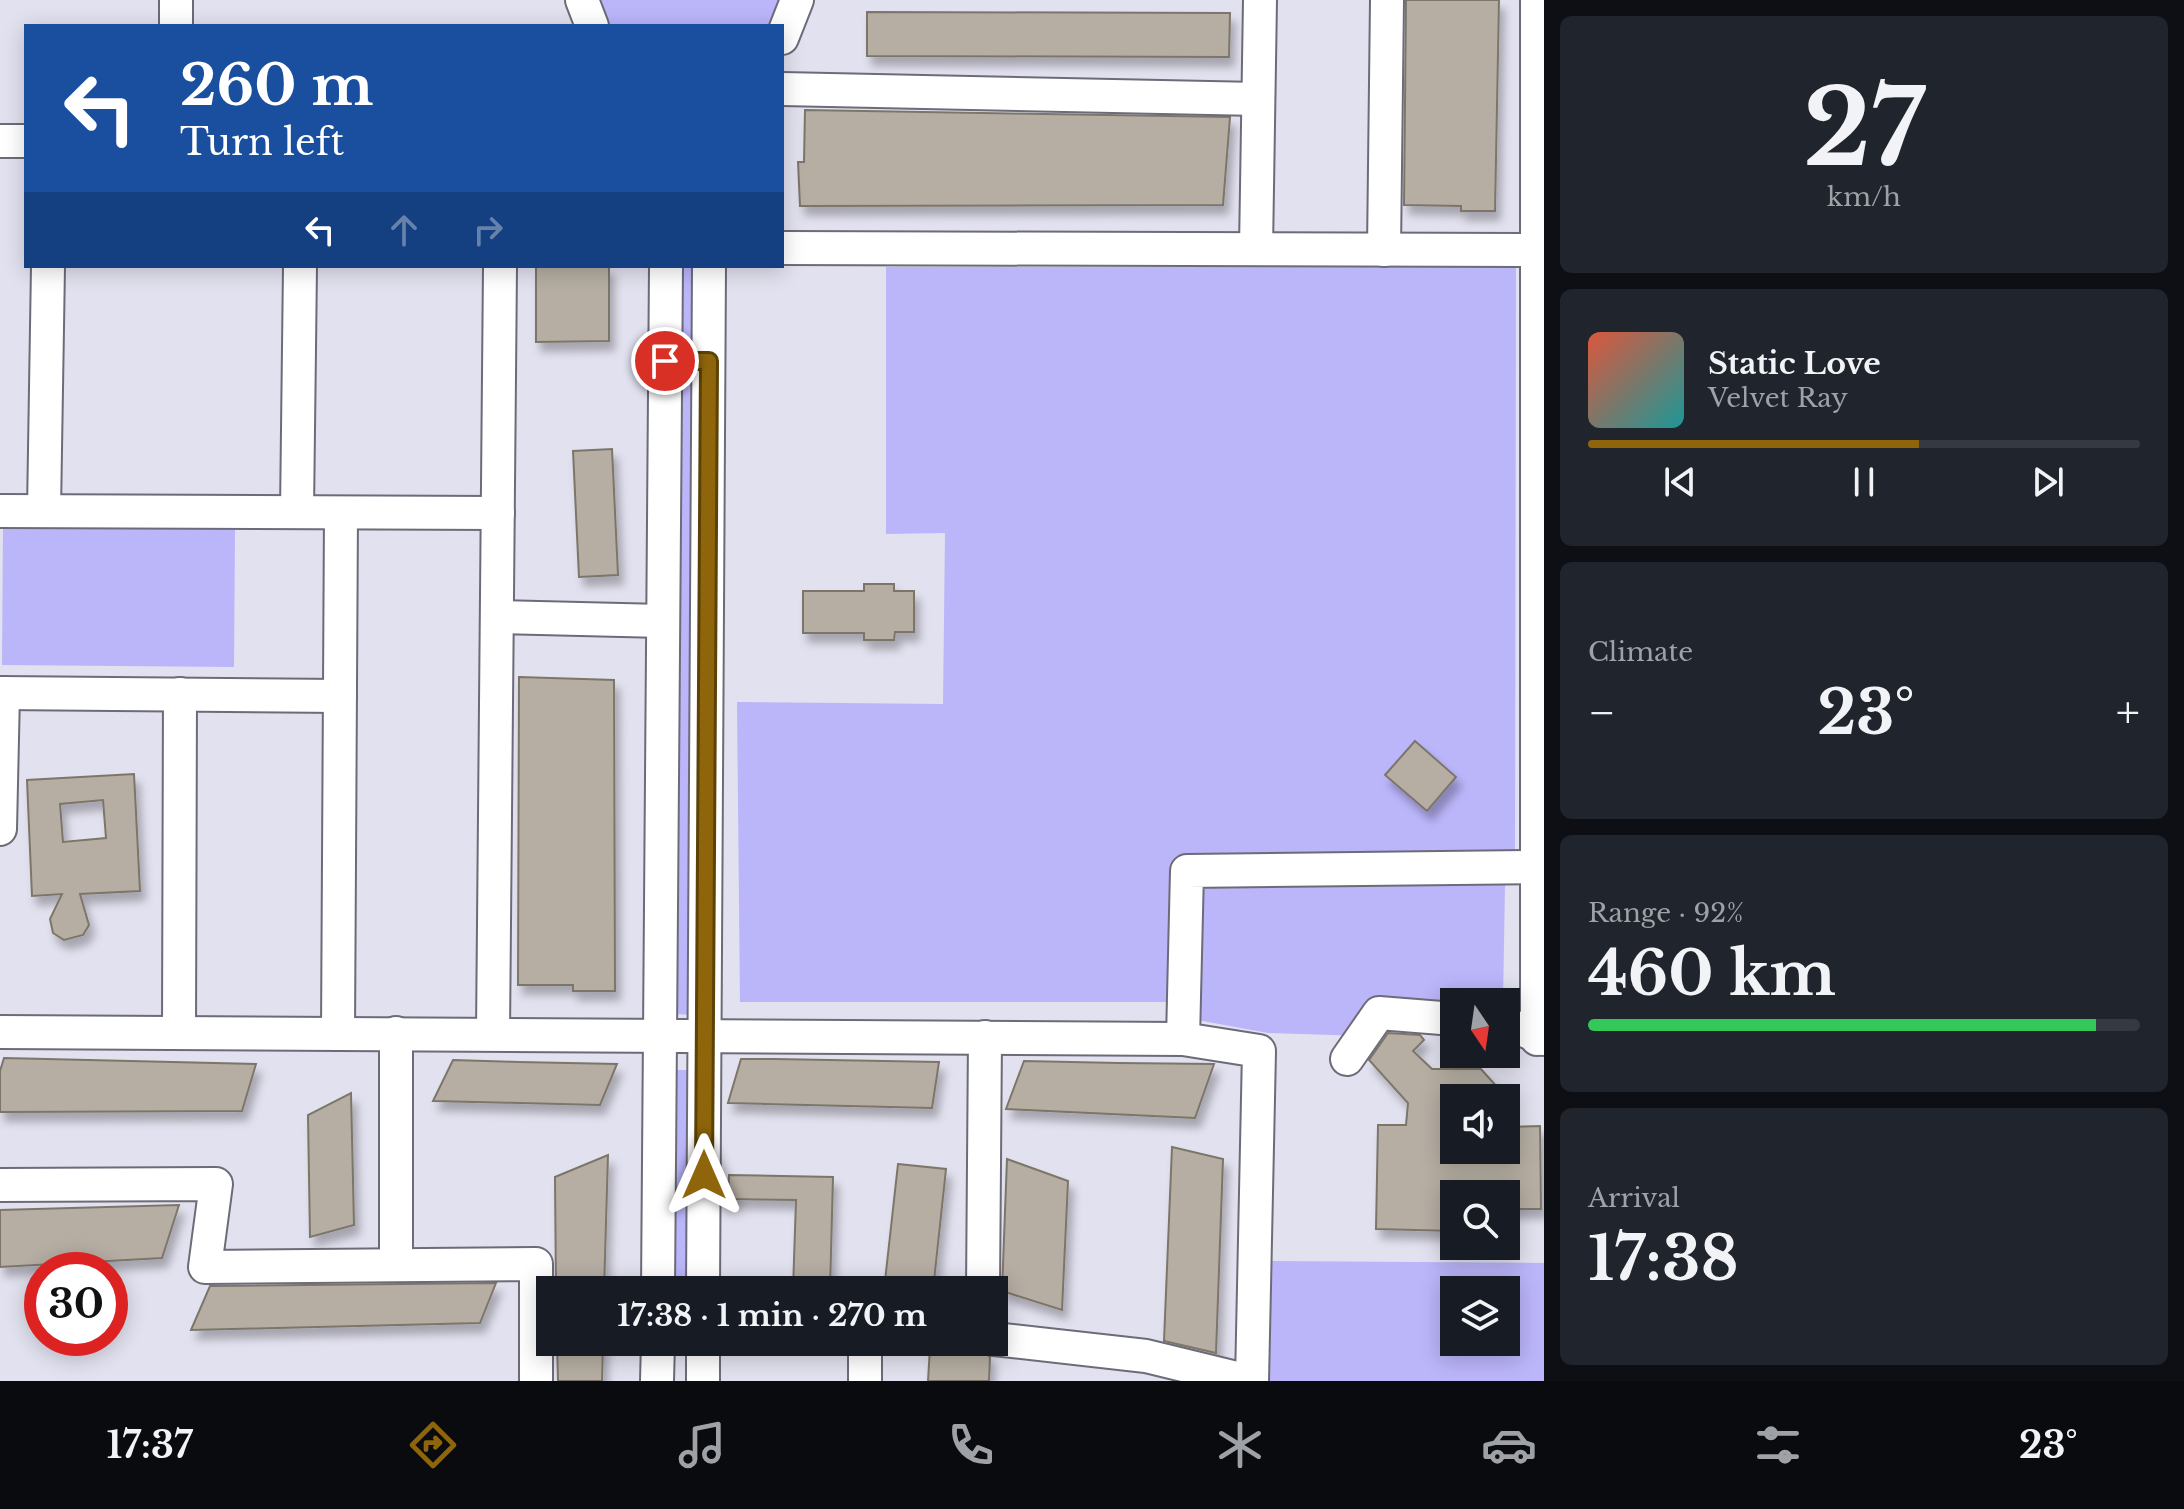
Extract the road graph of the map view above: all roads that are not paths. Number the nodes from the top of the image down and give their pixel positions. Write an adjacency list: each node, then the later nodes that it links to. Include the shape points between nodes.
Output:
1 (176, 0): 7 (street)
2 (582, 0): 8 (street)
3 (797, 0): 9 (street)
4 (1260, 0): 12 (street)
5 (1387, 0): 17 (street)
6 (1537, 0): 11 (street)
7 (176, 24)
8 (591, 24)
9 (784, 33)
10 (784, 89): 12 (street)
11 (1541, 92): 18 (street)
12 (1258, 99): 16 (street)
13 (0, 141): 14 (street)
14 (24, 141)
15 (784, 248): 16 (street)
16 (1256, 249): 17 (street)
17 (1384, 250): 18 (street)
18 (1537, 250): 31 (street)
19 (48, 268): 27 (street)
20 (300, 268): 28 (street)
21 (500, 268): 30 (street)
22 (666, 268): 24 (street)
23 (709, 268): 25 (street)
24 (665, 361): 25 (street); 33 (street)
25 (709, 361): 48 (street)
26 (0, 511): 27 (street)
27 (44, 511): 28 (street)
28 (297, 512): 29 (street)
29 (341, 513): 30 (street); 37 (street)
30 (498, 513): 32 (street)
31 (1541, 519): 34 (street)
32 (497, 617): 33 (street); 46 (street)
33 (663, 621): 47 (street)
34 (1540, 680): 39 (street)
35 (2, 693): 36 (street); 38 (street)
36 (180, 694): 37 (street); 43 (street)
37 (340, 696): 44 (street)
38 (0, 829)
39 (1537, 867): 50 (street, via 1187,871); 51 (street)
40 (1440, 1018): 52 (street, via 1379,1013)
41 (1520, 1027): 51 (street)
42 (0, 1032): 43 (street)
43 (179, 1032): 44 (street)
44 (338, 1033): 45 (street)
45 (396, 1033): 46 (street); 54 (street)
46 (493, 1034): 47 (street)
47 (660, 1035): 48 (street); 55 (street)
48 (705, 1035): 49 (street); 56 (street)
49 (985, 1037): 50 (street); 57 (street)
50 (1183, 1039): 66 (street, via 1259,1051)
51 (1540, 1039)
52 (1347, 1059)
53 (0, 1185): 54 (street, via 216,1184 205,1267)
54 (396, 1265): 63 (street, via 536,1264)
55 (658, 1276)
56 (703, 1276)
57 (983, 1276)
58 (1008, 1341): 66 (street, via 1146,1356)
59 (658, 1356): 64 (street)
60 (702, 1356): 62 (street)
61 (865, 1356): 65 (street)
62 (701, 1380)
63 (536, 1381)
64 (657, 1381)
65 (865, 1381)
66 (1250, 1381)

